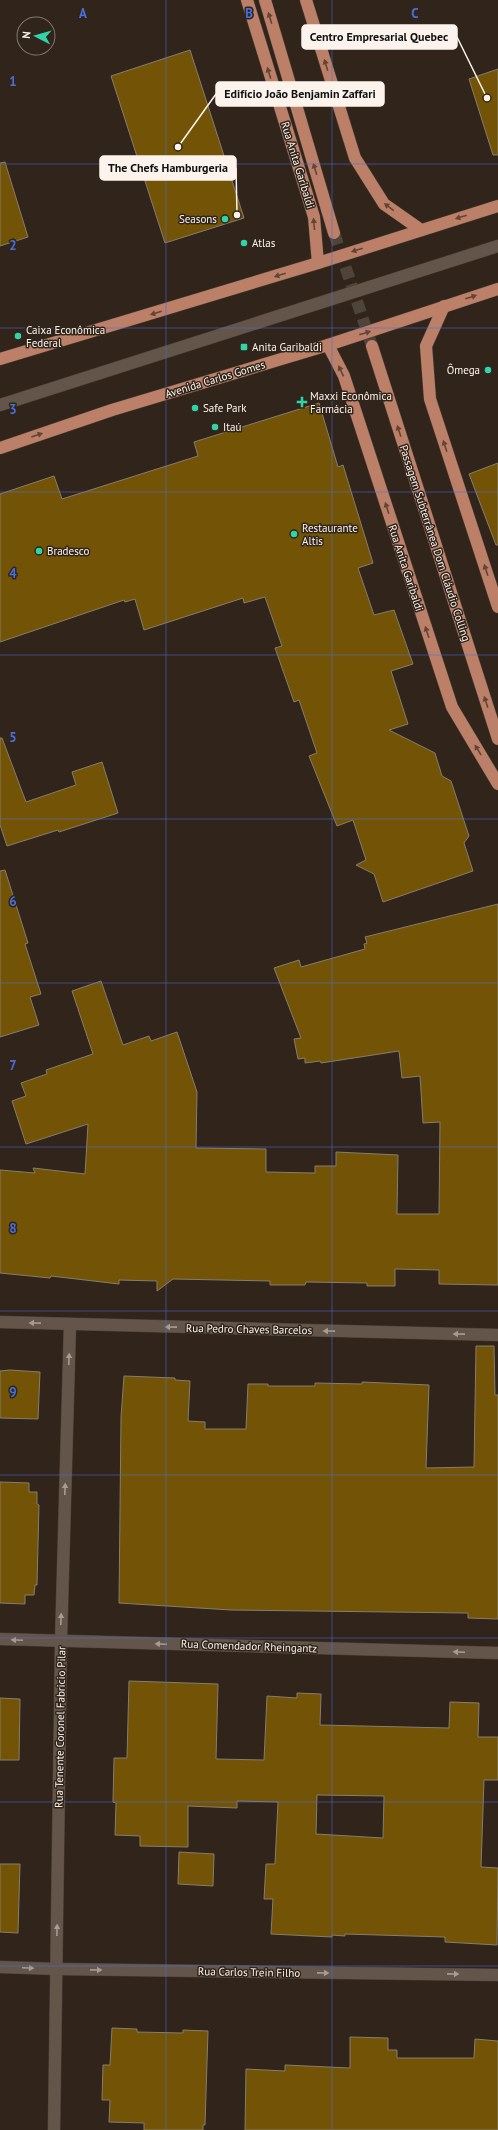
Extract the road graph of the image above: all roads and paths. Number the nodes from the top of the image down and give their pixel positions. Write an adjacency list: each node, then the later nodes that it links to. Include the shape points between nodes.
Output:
1 (247, 0): 8 (main road, Rua Anita Garibaldi, one-way to 1, via 314,217)
2 (265, 0): 6 (main road, one-way to 2)
3 (306, 0): 5 (main road, one-way to 3, via 384,204 355,158)
4 (498, 206): 5 (main road, one-way to 5)
5 (421, 230): 8 (main road, one-way to 8)
6 (334, 233)
7 (498, 246): 14 (street)
8 (318, 263): 13 (main road, one-way to 13)
9 (498, 288): 10 (main road, Avenida Carlos Gomes, one-way to 9)
10 (444, 306): 11 (main road, Avenida Carlos Gomes, one-way to 10); 16 (main road, one-way to 10, via 430,399 426,346)
11 (328, 345): 15 (main road, Avenida Carlos Gomes, one-way to 11, via 112,410); 18 (main road, Rua Anita Garibaldi, one-way to 11, via 452,707 344,376)
12 (372, 346): 17 (main road, Passagem Subterrânea Dom Cláudio Colling, one-way to 12)
13 (0, 359)
14 (0, 404)
15 (0, 448)
16 (498, 607)
17 (498, 739)
18 (498, 784)
19 (0, 1322): 20 (street, Rua Pedro Chaves Barcelos, one-way to 19)
20 (70, 1324): 21 (street, Rua Pedro Chaves Barcelos, one-way to 20); 23 (street, Rua Tenente Coronel Fabricio Pilar, one-way to 20)
21 (498, 1335)
22 (0, 1639): 23 (street, Rua Comendador Rheingantz, one-way to 22)
23 (61, 1641): 24 (street, Rua Comendador Rheingantz, one-way to 23); 26 (street, Rua Tenente Coronel Fabricio Pilar, one-way to 23)
24 (498, 1653)
25 (0, 1967): 26 (street, Rua Carlos Trein Filho, one-way to 26)
26 (56, 1970): 27 (street, Rua Carlos Trein Filho, one-way to 27); 28 (street, Rua Tenente Coronel Fabricio Pilar)
27 (498, 1975)
28 (54, 2130)

